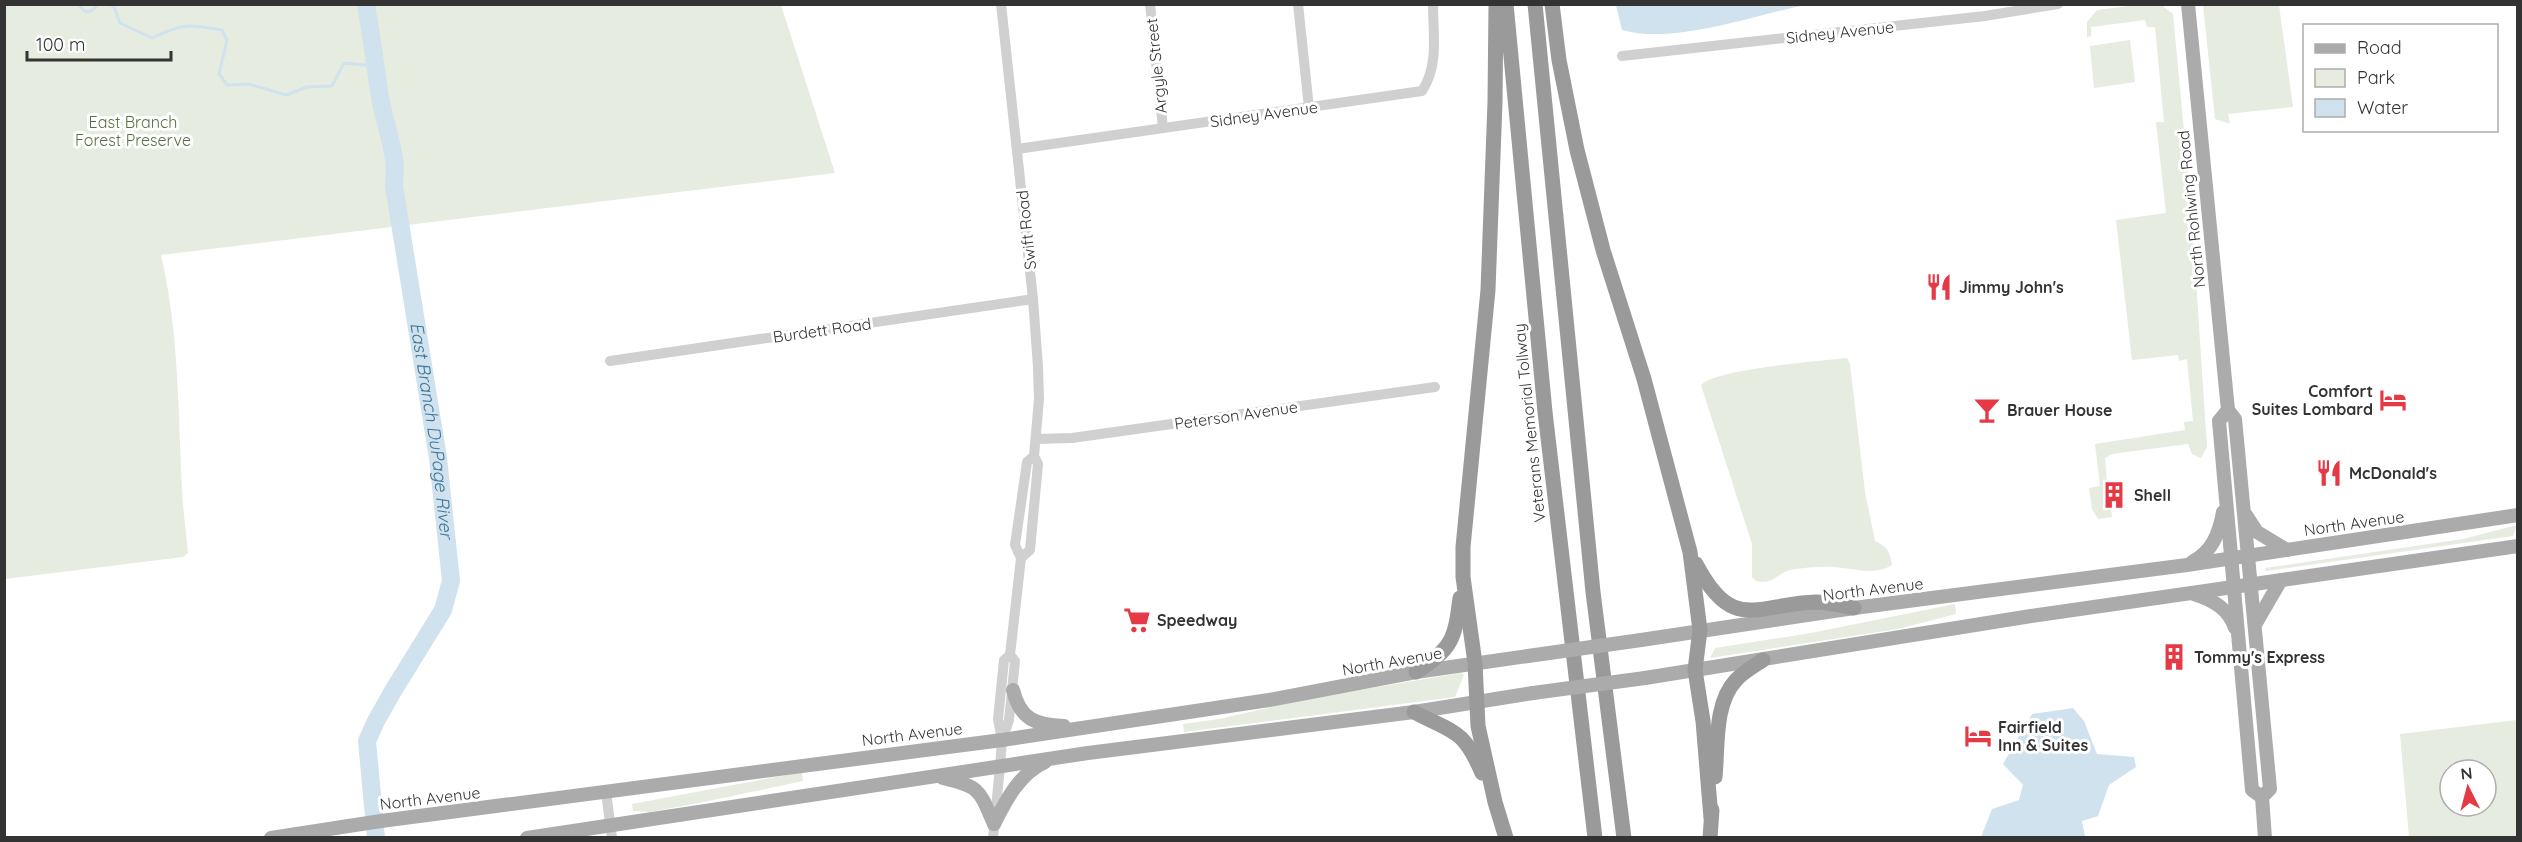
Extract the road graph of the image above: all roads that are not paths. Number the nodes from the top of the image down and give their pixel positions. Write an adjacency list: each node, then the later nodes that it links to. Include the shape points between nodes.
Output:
1 (1001, 4): 14 (street, Swift Road)
2 (1150, 4): 13 (street, Argyle Street)
3 (1298, 4): 12 (street)
4 (1433, 4): 12 (street, Sidney Avenue, via 1434,67 1422,91)
5 (1496, 4): 29 (highway, via 1488,290)
6 (1506, 4): 60 (highway, Veterans Memorial Tollway, via 1546,423)
7 (1535, 4): 61 (highway, via 1579,464)
8 (1552, 4): 25 (highway, via 1559,60 1602,250 1644,379)
9 (2058, 4): 11 (street, Sidney Avenue, via 1985,16)
10 (2188, 4): 18 (main road, North Rohlwing Road)
11 (1622, 56)
12 (1309, 108): 13 (street, Sidney Avenue)
13 (1163, 128): 14 (street, Sidney Avenue)
14 (1017, 149): 15 (street, Swift Road)
15 (1033, 299): 16 (street, Burdett Road); 19 (street, Swift Road, via 1039,392)
16 (610, 360)
17 (1435, 387): 19 (street, Peterson Avenue, via 1072,438)
18 (2228, 410): 20 (main road, North Rohlwing Road, via 2219,421); 21 (main road, North Rohlwing Road, via 2235,419)
19 (1036, 439): 38 (street, Swift Road, via 1034,456 1038,464 1030,550 1021,558)
20 (2226, 498): 27 (main road, North Rohlwing Road); 28 (main road, via 2221,523 2208,551)
21 (2244, 513): 24 (main road, via 2257,532); 26 (main road, North Rohlwing Road)
22 (2517, 515): 24 (main road, North Avenue)
23 (2517, 546): 30 (main road)
24 (2287, 550): 26 (main road, North Avenue)
25 (1690, 552): 34 (highway, via 1714,593 1743,609 1754,612 1817,602); 36 (highway)
26 (2248, 555): 27 (main road, North Avenue); 31 (main road, North Rohlwing Road)
27 (2231, 558): 28 (main road, North Avenue); 32 (main road, North Rohlwing Road)
28 (2187, 565): 34 (main road, North Avenue)
29 (1463, 577): 40 (highway); 42 (highway, via 1458,620 1447,648)
30 (2281, 580): 31 (main road); 35 (main road)
31 (2251, 584): 32 (main road); 35 (main road, North Rohlwing Road)
32 (2233, 586): 33 (main road); 37 (main road, North Rohlwing Road)
33 (2189, 593): 37 (main road, via 2209,598 2220,606 2232,618); 39 (main road)
34 (1854, 608): 36 (main road, North Avenue)
35 (2255, 625): 52 (main road, North Rohlwing Road, via 2270,789)
36 (1700, 630): 40 (main road, North Avenue, bridge); 41 (highway)
37 (2238, 638): 52 (main road, North Rohlwing Road, via 2252,790)
38 (1010, 655): 43 (street, Swift Road, via 1015,661); 47 (street, Swift Road, via 1004,660 998,719)
39 (1763, 660): 41 (main road); 54 (highway, via 1734,681 1722,706)
40 (1474, 663): 42 (main road, North Avenue); 44 (highway)
41 (1695, 670): 44 (main road, bridge); 54 (highway)
42 (1416, 672): 46 (main road, North Avenue, via 1269,700)
43 (1013, 690): 46 (main road, via 1020,711 1030,719 1061,726); 47 (street, Swift Road)
44 (1478, 702): 45 (main road); 53 (highway, via 1478,726)
45 (1414, 712): 48 (main road); 53 (highway, via 1465,740)
46 (1096, 726): 47 (main road, North Avenue)
47 (1002, 740): 49 (street, Swift Road); 51 (main road, North Avenue)
48 (1052, 759): 49 (main road); 56 (main road, via 1024,776 1003,806)
49 (1000, 767): 50 (main road); 56 (street, Swift Road)
50 (936, 777): 55 (main road); 56 (main road, via 977,789)
51 (606, 792): 55 (street); 57 (main road, North Avenue)
52 (2262, 797): 63 (main road)
53 (1495, 802): 59 (highway)
54 (1711, 818): 62 (highway)
55 (611, 831): 58 (main road)
56 (993, 831)
57 (271, 837)
58 (527, 837)
59 (1506, 837)
60 (1595, 837)
61 (1624, 837)
62 (1710, 837)
63 (2265, 837)

